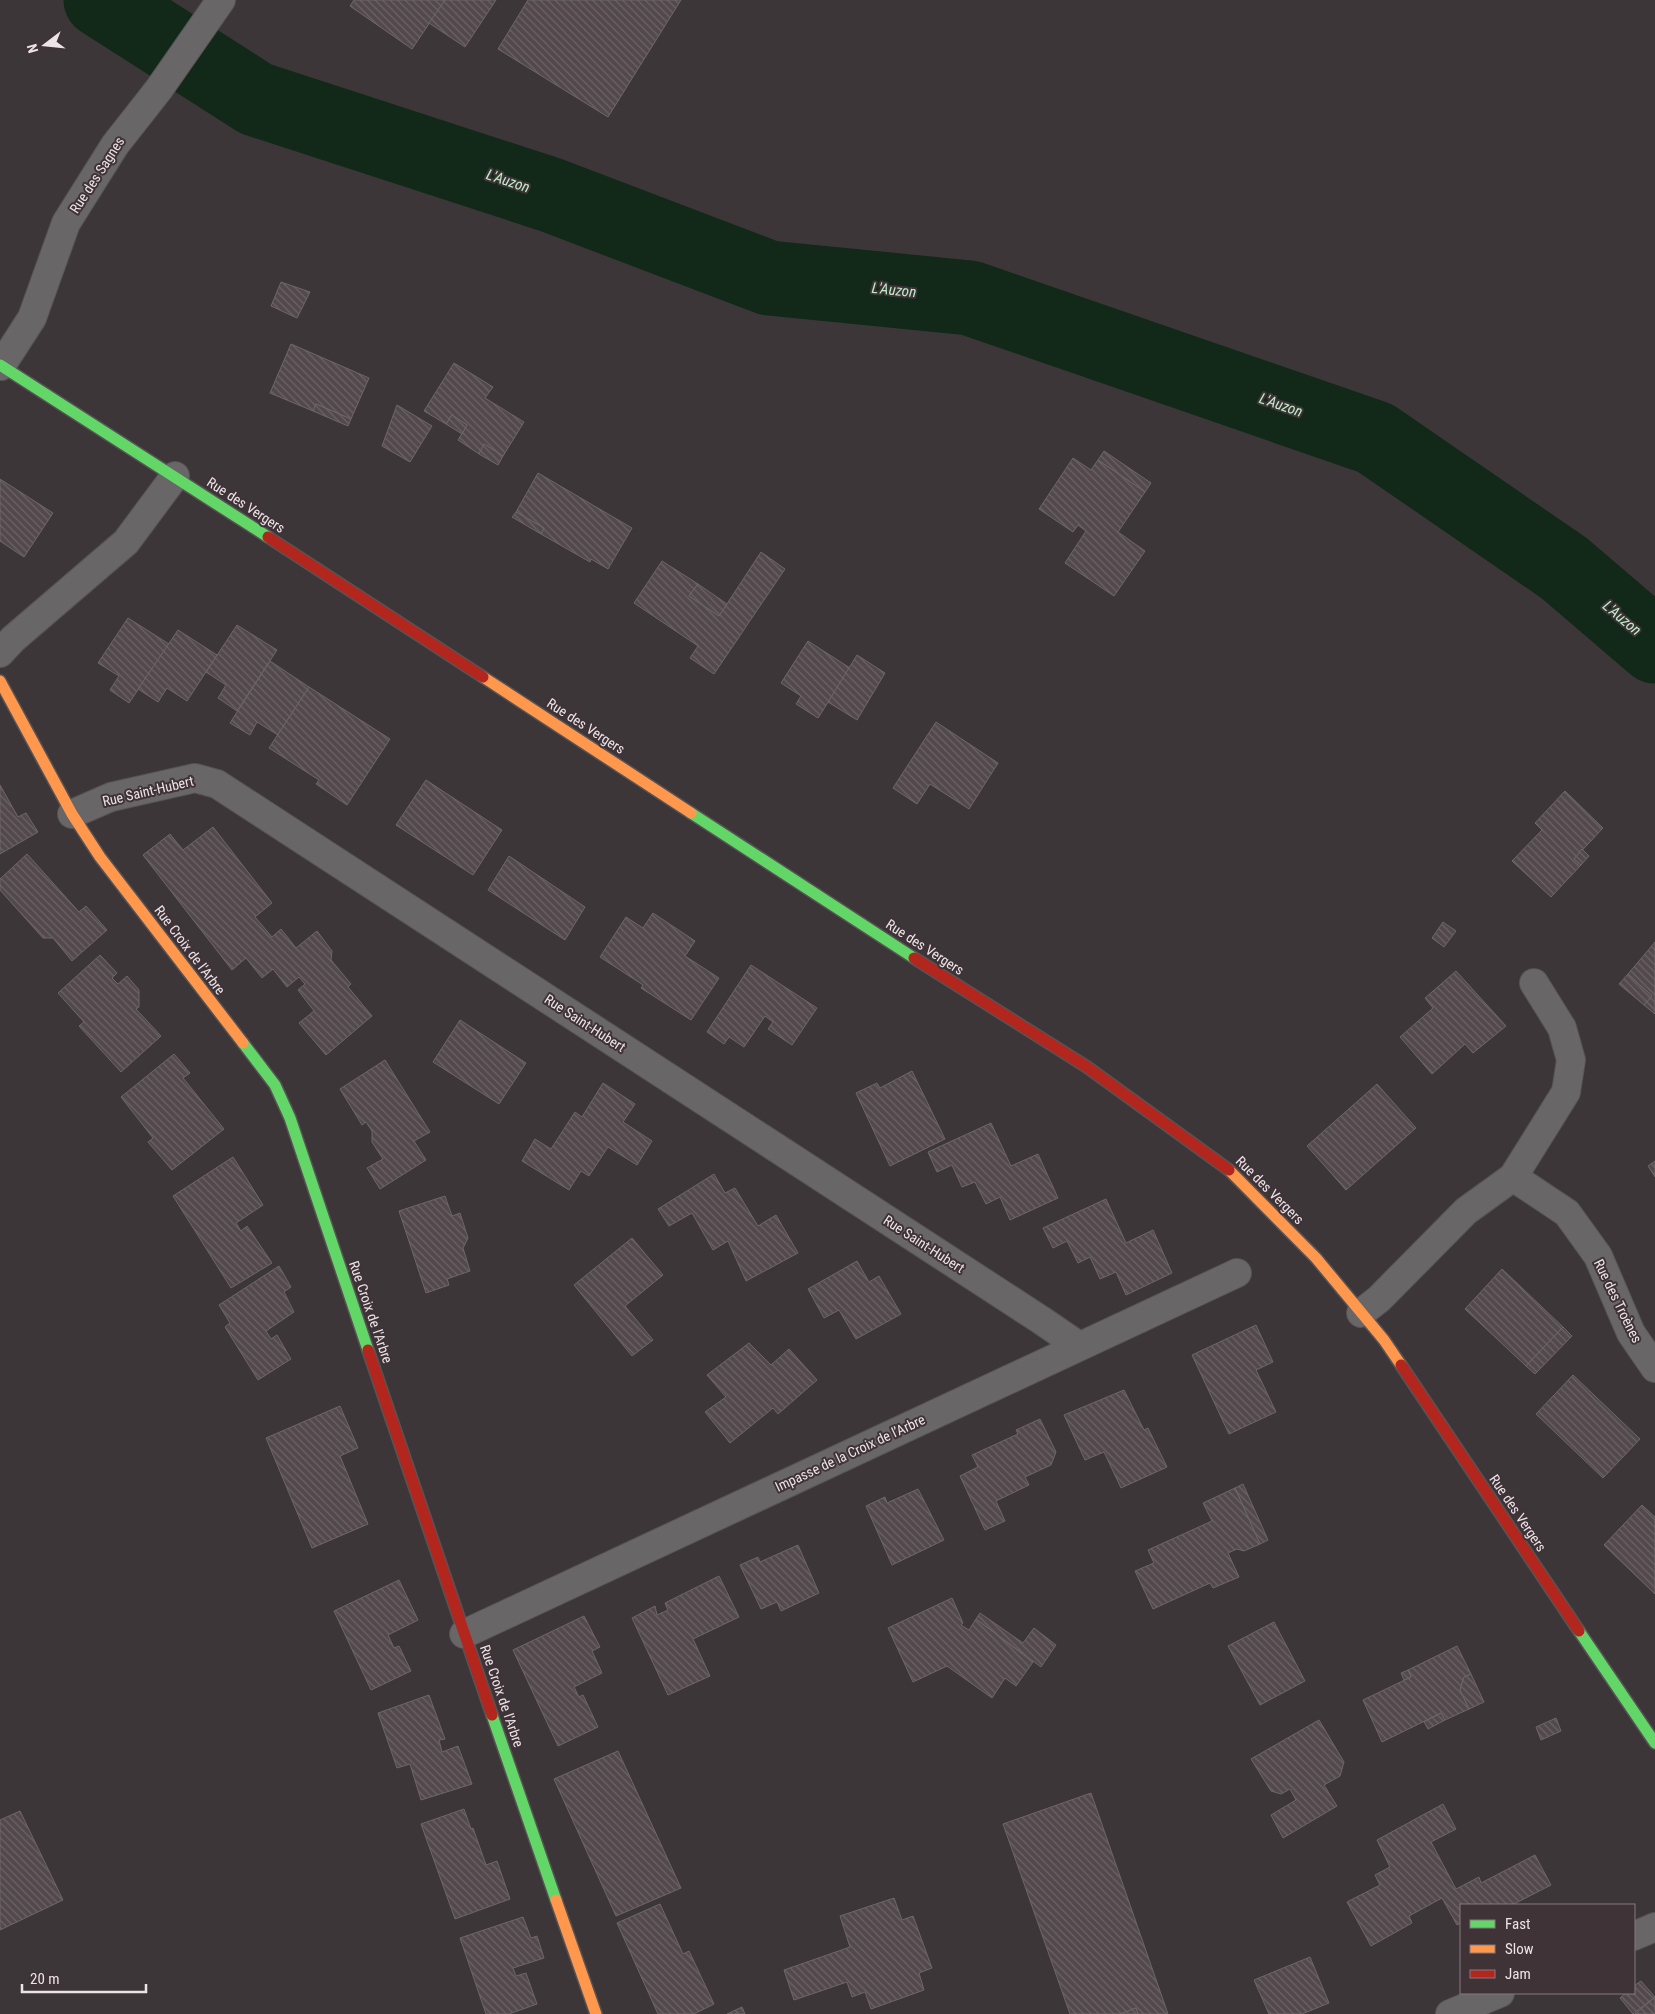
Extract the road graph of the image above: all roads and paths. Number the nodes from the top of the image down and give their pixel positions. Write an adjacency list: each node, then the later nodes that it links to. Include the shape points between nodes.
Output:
1 (220, 0): 2 (street, Rue des Sagnes, via 159,89 115,145 66,223 32,318)
2 (0, 365): 3 (main road, Rue des Vergers)
3 (176, 476): 4 (street, via 126,542); 10 (main road, Rue des Vergers, via 912,957 1087,1067 1231,1171 1316,1258)
4 (4, 642)
5 (0, 681): 6 (main road, Rue Croix de l'Arbre)
6 (72, 814): 11 (street, Rue Saint-Hubert, via 111,797 195,778 217,784); 13 (main road, Rue Croix de l'Arbre, via 100,857 274,1085 290,1118)
7 (1534, 983): 8 (street, via 1562,1028 1571,1060 1566,1092)
8 (1513, 1176): 10 (street, via 1466,1211); 12 (street, Rue des Troènes, via 1567,1213 1598,1256 1631,1333)
9 (1236, 1273): 11 (street, Impasse de la Croix de l’Arbre)
10 (1361, 1313): 14 (main road, Rue des Vergers, via 1384,1340)
11 (1078, 1346): 13 (street, Impasse de la Croix de l’Arbre)
12 (1655, 1368)
13 (464, 1634): 18 (main road, Rue Croix de l'Arbre)
14 (1655, 1743)
15 (1655, 1927): 16 (street)
16 (1635, 1936)
17 (1498, 1994): 19 (street)
18 (596, 2014)
19 (1450, 2014)

